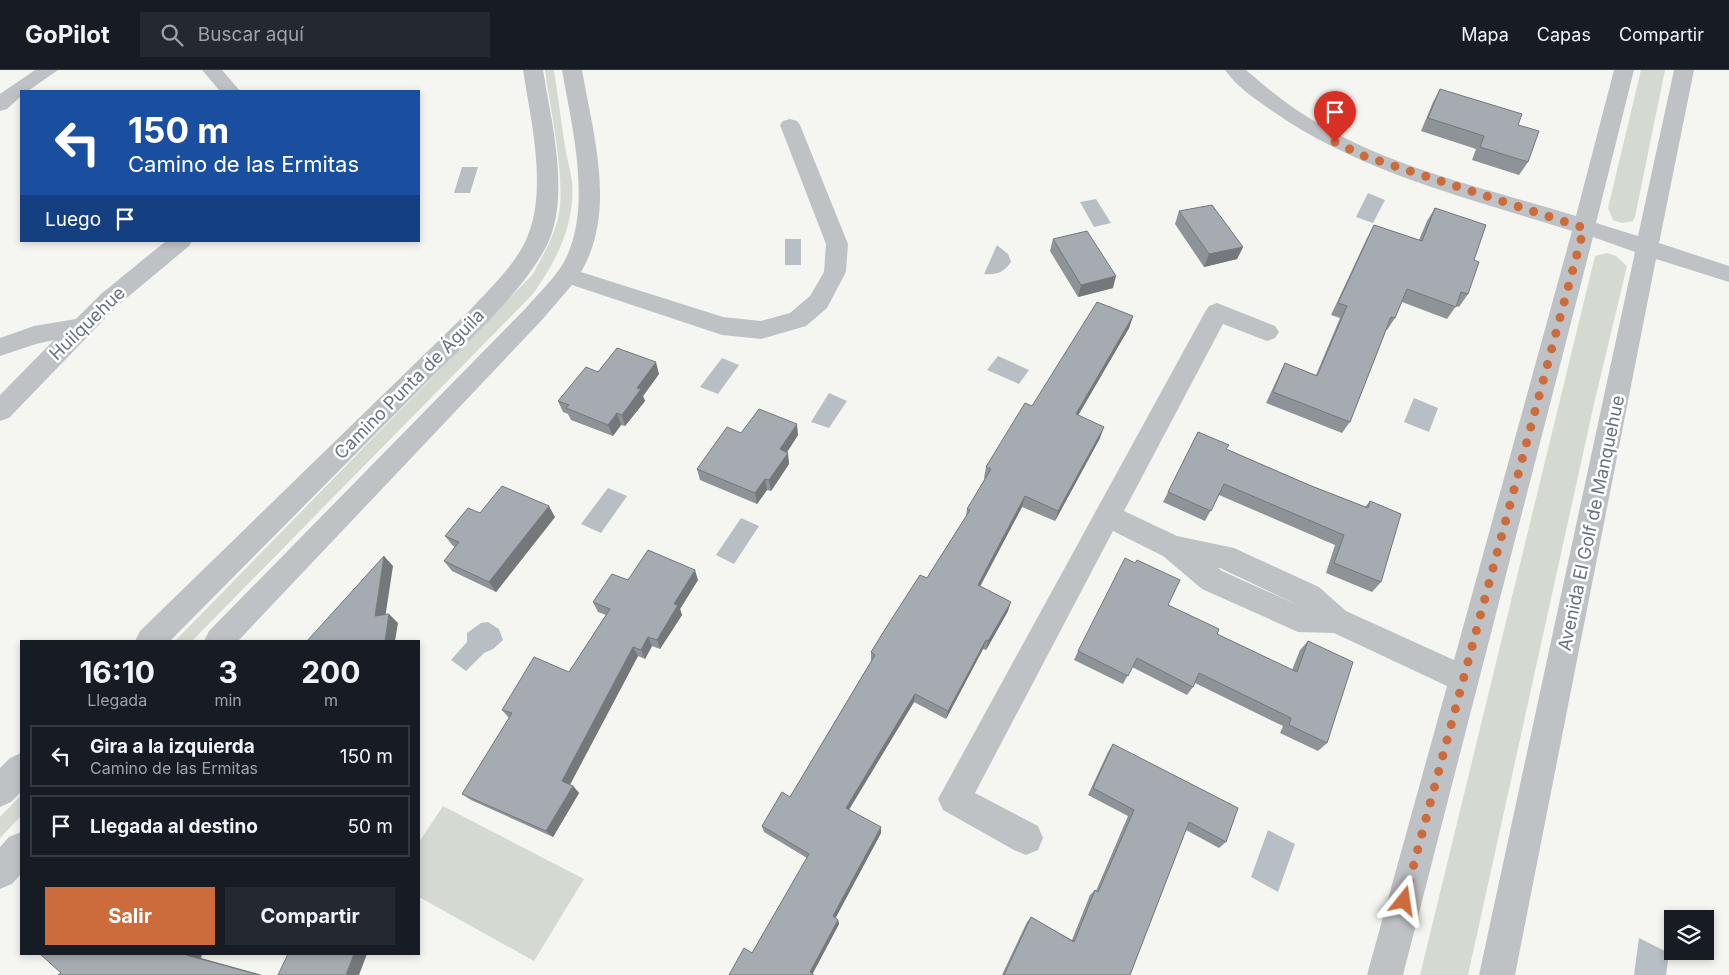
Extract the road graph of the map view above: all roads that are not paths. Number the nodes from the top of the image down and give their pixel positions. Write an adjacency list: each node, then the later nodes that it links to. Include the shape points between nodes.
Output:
1 (48, 70): 9 (street, via 16,90)
2 (212, 70): 8 (street)
3 (533, 70): 21 (street, Camino Punta de Águila, via 546,162 546,200 539,237 518,271 478,316)
4 (572, 70): 15 (street, via 590,177 578,254)
5 (1235, 70): 11 (street, via 1297,121 1364,156)
6 (1624, 70): 11 (street)
7 (1684, 70): 13 (street, Avenida El Golf de Manquehue)
8 (229, 90)
9 (0, 105)
10 (790, 125): 15 (street, via 837,244 835,272 819,302 798,320 761,330 722,326)
11 (1584, 228): 13 (street); 23 (street)
12 (180, 242): 16 (street, Huilquehue)
13 (1648, 248): 14 (street); 30 (street, Avenida El Golf de Manquehue)
14 (1729, 274)
15 (566, 275): 22 (street, via 533,315)
16 (81, 327): 18 (street, via 34,335); 19 (street, Huilquehue)
17 (1267, 332): 20 (street, via 1217,312)
18 (0, 347)
19 (0, 411)
20 (1106, 515): 23 (street, via 1173,547 1212,580 1298,619 1336,620); 26 (street, via 954,799)
21 (151, 640)
22 (220, 640)
23 (1462, 678): 29 (street)
24 (20, 770): 25 (street)
25 (0, 791)
26 (1026, 838)
27 (20, 850): 28 (street)
28 (0, 872)
29 (1385, 975)
30 (1497, 975)

